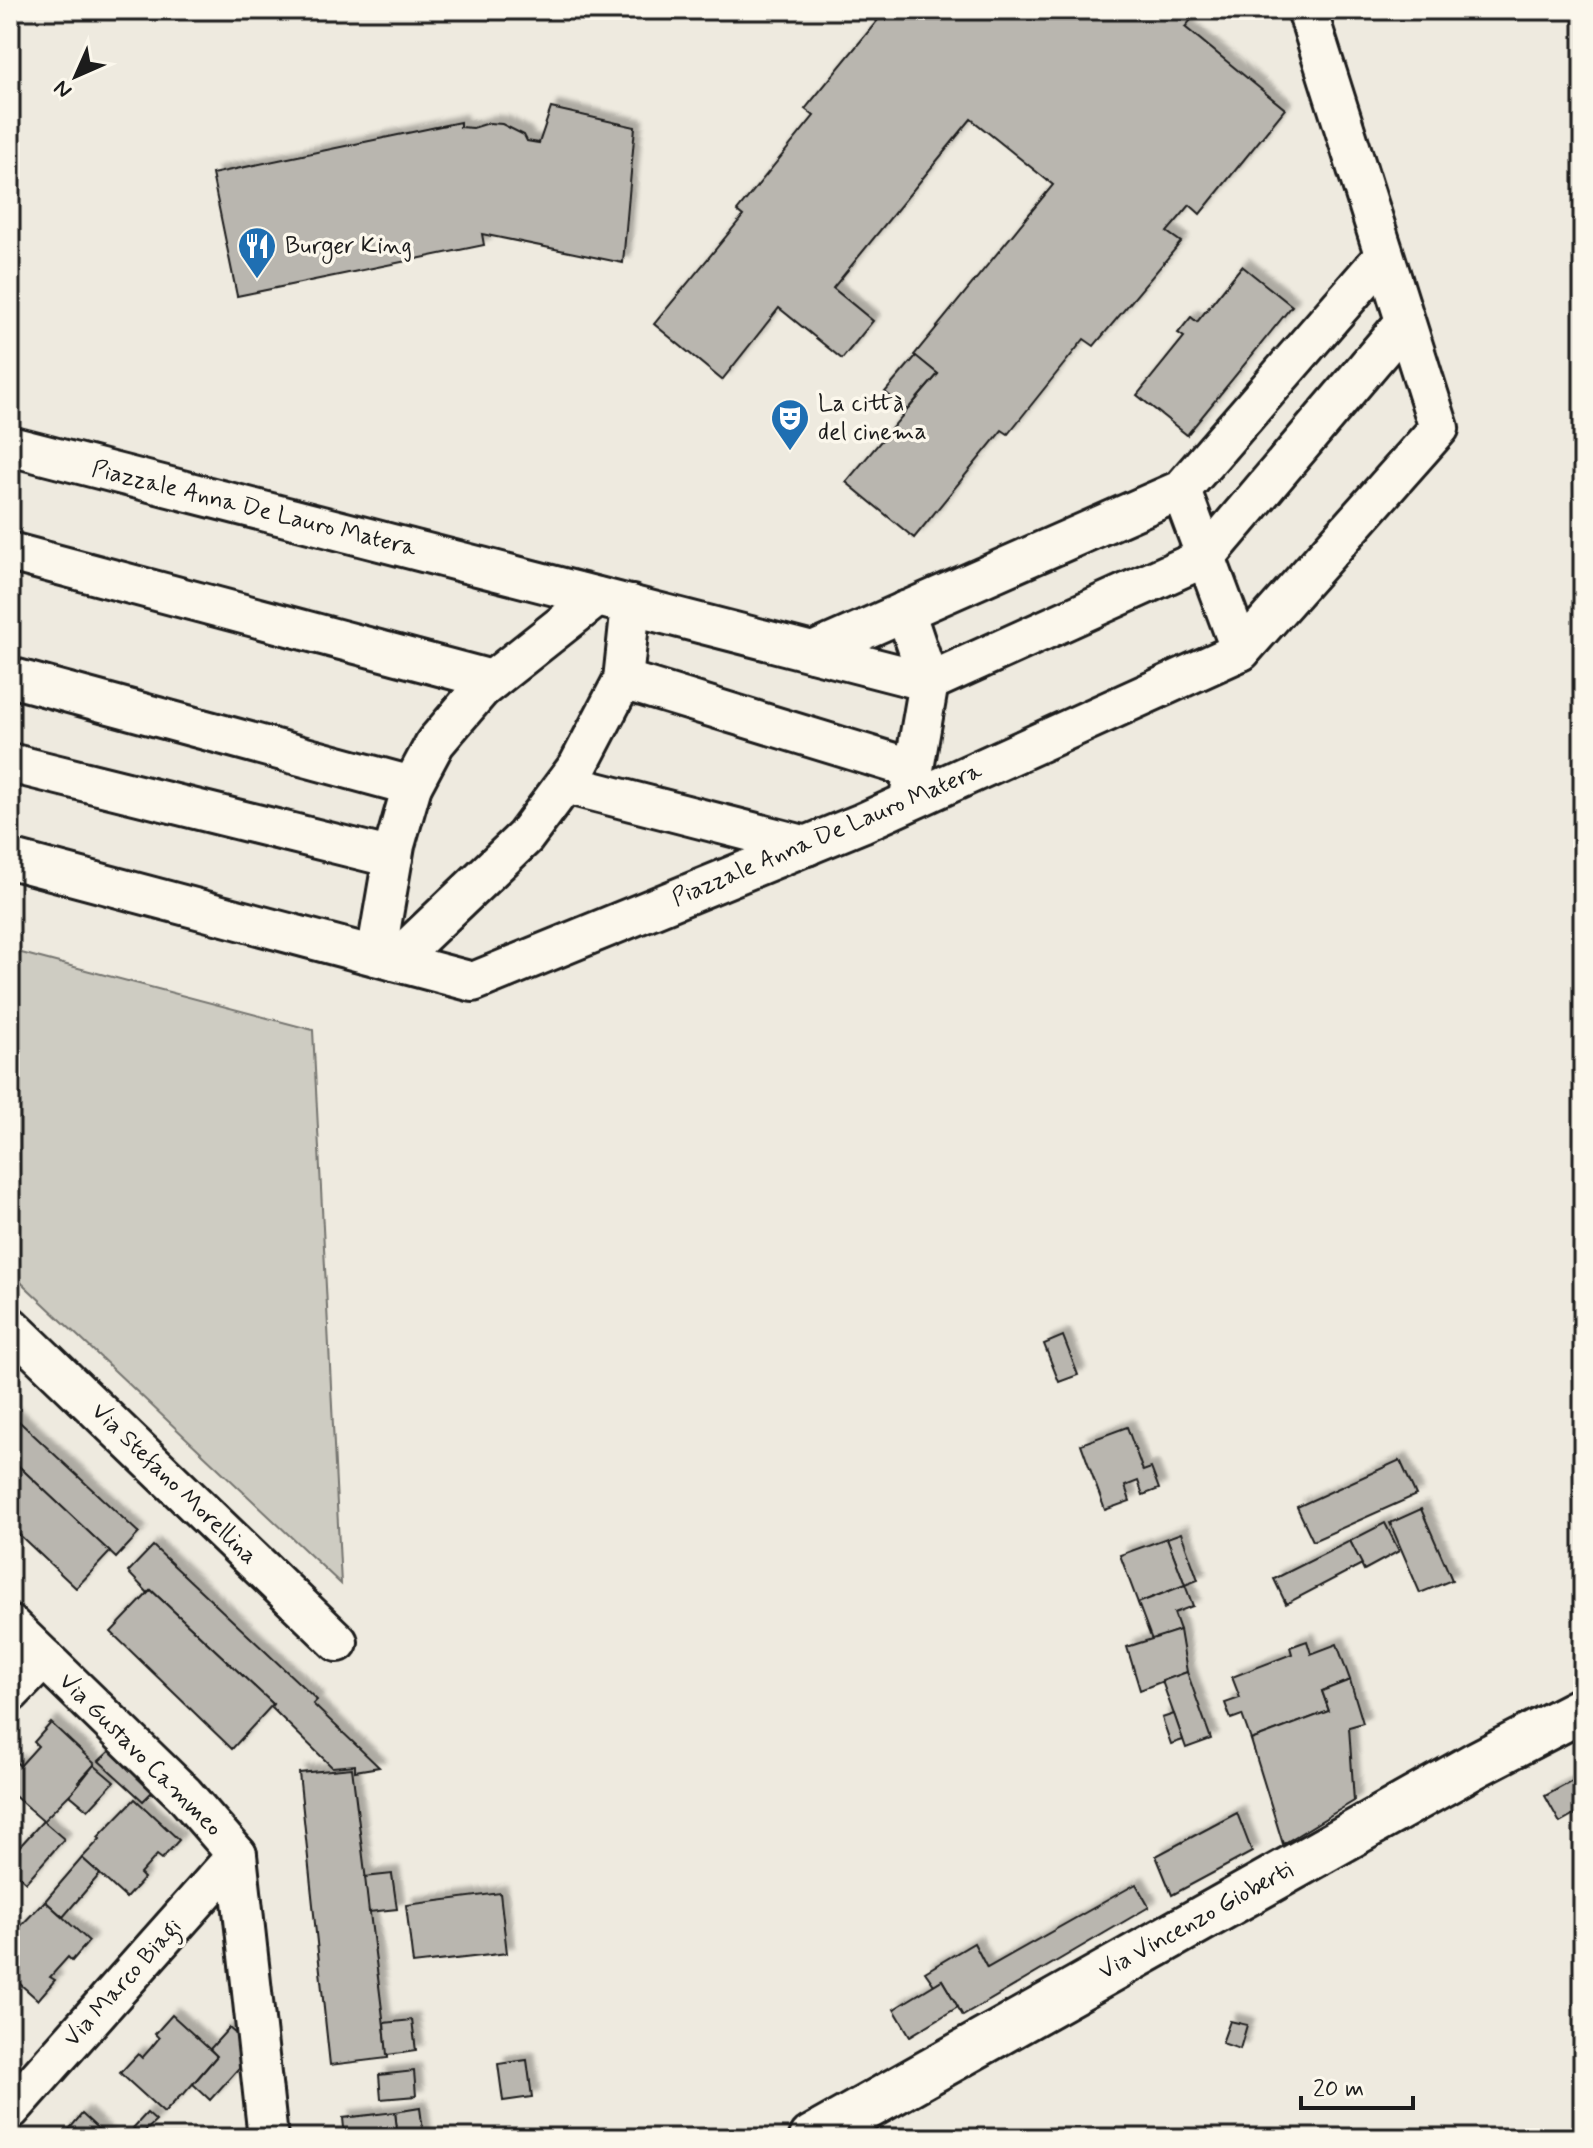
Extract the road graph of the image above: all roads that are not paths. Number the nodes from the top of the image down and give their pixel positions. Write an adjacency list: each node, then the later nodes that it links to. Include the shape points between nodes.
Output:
1 (1307, 10): 2 (street, Piazzale Anna De Lauro Matera)
2 (1384, 256): 3 (street, Piazzale Anna De Lauro Matera); 5 (street)
3 (1405, 322): 7 (street); 10 (street, Piazzale Anna De Lauro Matera, via 1439,428)
4 (12, 453): 8 (street, Piazzale Anna De Lauro Matera)
5 (1181, 490): 7 (street); 9 (street)
6 (10, 552): 13 (street)
7 (1206, 557): 10 (street); 15 (street)
8 (614, 601): 11 (street, Piazzale Anna De Lauro Matera); 13 (street); 14 (street)
9 (905, 611): 11 (street); 15 (street)
10 (1241, 651): 19 (street, Piazzale Anna De Lauro Matera)
11 (813, 652): 15 (street, Piazzale Anna De Lauro Matera)
12 (10, 677): 18 (street)
13 (492, 680): 18 (street, via 435,743)
14 (623, 680): 17 (street); 19 (street)
15 (929, 682): 19 (street)
16 (10, 763): 21 (street)
17 (565, 784): 20 (street); 23 (street, via 525,837)
18 (412, 786): 21 (street)
19 (911, 786): 20 (street, Piazzale Anna De Lauro Matera)
20 (807, 846): 23 (street, Piazzale Anna De Lauro Matera, via 473,982)
21 (393, 858): 23 (street)
22 (10, 859): 23 (street, Piazzale Anna De Lauro Matera)
23 (385, 959)
24 (10, 1326): 26 (street, Via Stefano Morellina)
25 (10, 1625): 27 (street, Via Gustavo Cammeo)
26 (338, 1642)
27 (44, 1658): 28 (street); 30 (street, Via Gustavo Cammeo, via 184,1794)
28 (10, 1693)
29 (1583, 1709): 33 (main road, Via Vincenzo Gioberti)
30 (237, 1855): 31 (street, Via Marco Biagi); 32 (street, Via Gustavo Cammeo)
31 (10, 2110)
32 (268, 2138)
33 (812, 2138)

